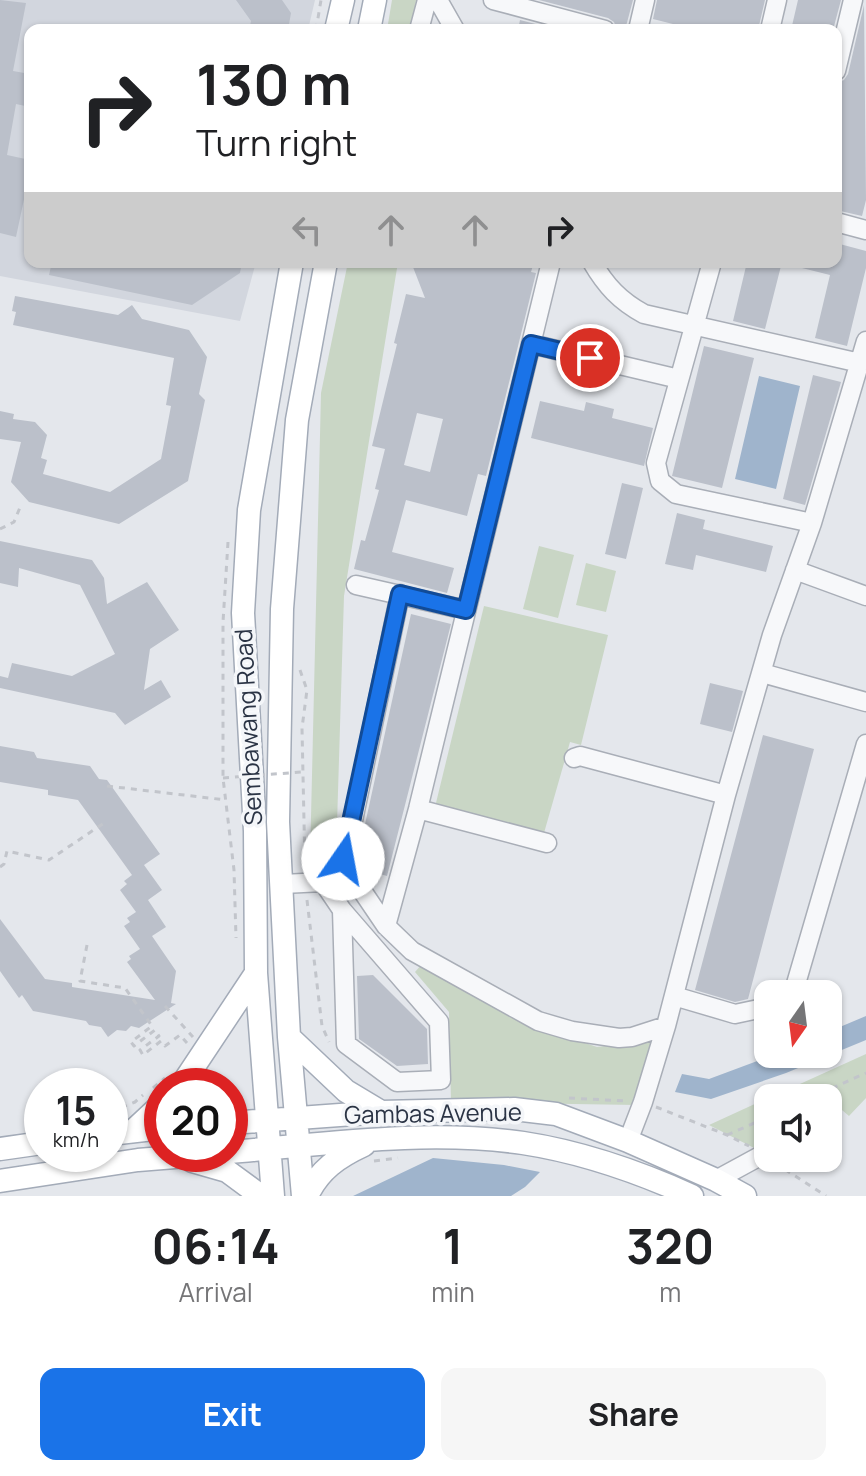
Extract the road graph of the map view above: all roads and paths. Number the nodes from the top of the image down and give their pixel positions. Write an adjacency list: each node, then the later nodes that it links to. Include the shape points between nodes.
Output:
1 (321, 0): 10 (path)
2 (343, 0): 11 (main road)
3 (375, 0): 12 (main road)
4 (427, 0): 13 (lane)
5 (438, 0): 14 (lane)
6 (493, 0): 15 (lane)
7 (645, 0): 16 (lane)
8 (777, 0): 17 (lane)
9 (853, 0): 18 (lane)
10 (317, 24)
11 (337, 24)
12 (370, 24)
13 (421, 24)
14 (452, 24)
15 (583, 24)
16 (639, 24)
17 (771, 24)
18 (842, 46)
19 (842, 223): 20 (lane)
20 (865, 226)
21 (291, 268): 57 (main road, Sembawang Road, via 249,510 243,613 255,831)
22 (325, 268): 52 (main road, Sembawang Road, via 297,420 282,609 278,822)
23 (550, 268): 28 (lane)
24 (595, 268): 26 (lane, via 623,302 644,314)
25 (710, 268): 26 (lane)
26 (694, 326): 29 (lane); 30 (lane)
27 (866, 341): 29 (lane)
28 (531, 344): 30 (lane); 38 (lane)
29 (860, 363): 32 (lane)
30 (679, 379): 32 (lane, via 656,463 660,481 676,494)
31 (21, 505): 33 (path, via 14,522)
32 (812, 523): 34 (lane)
33 (0, 529)
34 (795, 570): 37 (lane); 39 (lane)
35 (356, 585): 36 (lane)
36 (400, 594): 38 (lane); 54 (lane, via 343,859)
37 (866, 596)
38 (466, 610): 48 (lane)
39 (762, 673): 41 (lane); 46 (lane)
40 (307, 690): 44 (path)
41 (866, 702)
42 (866, 744): 58 (lane)
43 (574, 758): 46 (lane)
44 (301, 772): 47 (path, bridge, via 223,778); 52 (path)
45 (107, 786): 47 (path)
46 (726, 795): 59 (lane)
47 (226, 800): 56 (path)
48 (418, 809): 50 (lane); 54 (lane)
49 (107, 821): 51 (path, via 49,860 7,851)
50 (547, 843)
51 (0, 867)
52 (294, 884): 53 (lane, via 323,882); 64 (main road, Sembawang Road); 65 (path, via 322,1026)
53 (342, 910): 53 (lane, via 439,1022 441,1080 397,1082 346,1044)
54 (386, 926): 62 (lane, via 412,951 538,1021 619,1038)
55 (87, 945): 66 (path, via 80,981 125,988 152,1026 131,1042 134,1046 155,1030 159,1036 140,1050 143,1055 180,1035)
56 (237, 949)
57 (256, 973): 67 (main road); 74 (main road, Sembawang Road)
58 (797, 980)
59 (674, 996): 61 (lane, via 735,1014); 62 (lane)
60 (165, 1006): 63 (path)
61 (754, 1010)
62 (666, 1026): 71 (lane)
63 (184, 1028)
64 (289, 1037): 72 (main road, via 346,1091); 73 (main road, Sembawang Road)
65 (331, 1046)
66 (192, 1049)
67 (184, 1068)
68 (866, 1073): 69 (path)
69 (841, 1084)
70 (566, 1098): 71 (path)
71 (643, 1102): 81 (path); 82 (lane)
72 (381, 1112): 73 (main road, Gambas Avenue); 82 (main road, Gambas Avenue, via 514,1109 556,1114)
73 (297, 1118): 74 (main road, Gambas Avenue); 84 (main road, Sembawang Road)
74 (268, 1120): 76 (main road, Gambas Avenue); 87 (main road, Sembawang Road)
75 (144, 1121): 79 (main road)
76 (248, 1122)
77 (754, 1123): 81 (path)
78 (144, 1129): 79 (main road)
79 (134, 1130): 80 (main road)
80 (128, 1131)
81 (727, 1135): 85 (path)
82 (628, 1141): 95 (main road, Gambas Avenue)
83 (24, 1146): 86 (main road)
84 (299, 1146): 87 (main road, Gambas Avenue); 88 (main road, Gambas Avenue); 99 (main road, Sembawang Road)
85 (754, 1146)
86 (0, 1149)
87 (270, 1149): 89 (main road, Gambas Avenue); 98 (main road, Sembawang Road)
88 (374, 1150): 90 (path); 99 (main road, via 340,1157); 100 (main road, Gambas Avenue, via 408,1138 542,1146 627,1169)
89 (248, 1151)
90 (403, 1157)
91 (754, 1158): 95 (lane)
92 (144, 1160): 96 (main road)
93 (228, 1172): 97 (main road)
94 (793, 1172): 102 (path)
95 (716, 1180): 101 (main road, Gambas Avenue)
96 (0, 1181)
97 (261, 1196)
98 (273, 1196)
99 (305, 1196)
100 (692, 1196)
101 (745, 1196)
102 (826, 1196)

